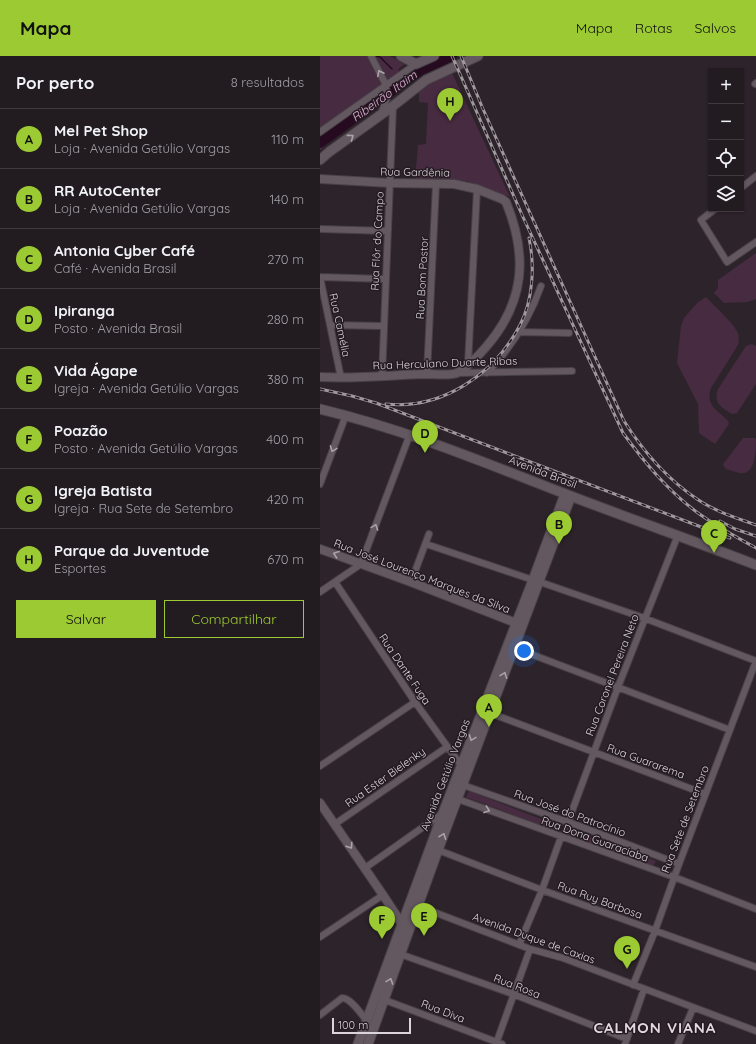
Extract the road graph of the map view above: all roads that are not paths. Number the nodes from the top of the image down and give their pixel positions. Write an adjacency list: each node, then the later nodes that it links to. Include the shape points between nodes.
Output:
1 (371, 56): 6 (street, one-way to 1)
2 (400, 56): 5 (main road)
3 (434, 56): 5 (main road)
4 (478, 56): 7 (main road, via 426,80)
5 (416, 64): 6 (street)
6 (386, 87): 8 (street, via 387,98); 9 (street)
7 (393, 106): 8 (main road); 13 (street, Rua Flôr do Campo)
8 (380, 115): 10 (main road, one-way to 8)
9 (320, 132)
10 (320, 160)
11 (756, 176): 15 (street)
12 (320, 179): 13 (street, Rua Gardênia)
13 (390, 183): 14 (street, Rua Gardênia); 19 (street, Rua Flôr do Campo)
14 (436, 184): 16 (street, Rua Gardênia, via 454,184); 32 (street, Rua Bom Pastor)
15 (744, 186)
16 (477, 189): 28 (street); 28 (street, Rua Gardênia, via 502,198 506,202 520,251 519,281 506,319 482,352)
17 (710, 212): 20 (street, via 701,220 727,262)
18 (320, 229): 19 (street)
19 (388, 231): 22 (street, Rua Flôr do Campo)
20 (756, 242)
21 (320, 277): 22 (street); 24 (street, Rua Camélia)
22 (386, 279): 25 (street, Rua Flôr do Campo)
23 (541, 286): 26 (street)
24 (330, 325): 25 (street); 35 (street, Rua Camélia)
25 (383, 326): 34 (street, Rua Flôr do Campo)
26 (520, 332): 27 (street); 31 (street)
27 (569, 333)
28 (468, 364): 30 (street)
29 (572, 371): 31 (street, Rua Herculano Duarte Ribas)
30 (456, 373): 31 (street, Rua Herculano Duarte Ribas); 32 (street, Rua Herculano Duarte Ribas)
31 (487, 373)
32 (427, 374): 34 (street, Rua Herculano Duarte Ribas)
33 (320, 377): 35 (street, Rua Herculano Duarte Ribas)
34 (382, 377): 35 (street, Rua Herculano Duarte Ribas)
35 (341, 378)
36 (320, 409): 37 (main road, Avenida Brasil)
37 (346, 415): 38 (main road, Avenida Brasil); 39 (street, one-way to 39)
38 (410, 434): 40 (main road, Avenida Brasil); 45 (street, one-way to 38)
39 (320, 483)
40 (568, 495): 42 (main road, Avenida Brasil); 47 (main road, Avenida Getúlio Vargas)
41 (429, 534): 43 (street)
42 (678, 535): 46 (main road, Avenida Brasil); 51 (street, Rua Coronel Pereira Neto)
43 (426, 544): 47 (street); 49 (street)
44 (320, 549): 45 (street, Rua José Lourenço Marques da Silva, one-way to 44)
45 (361, 564): 48 (street); 49 (street, Rua José Lourenço Marques da Silva)
46 (756, 565)
47 (536, 581): 51 (street); 52 (main road, Avenida Getúlio Vargas); 53 (main road, Avenida Getúlio Vargas)
48 (335, 582): 50 (street); 56 (street, Rua Dante Fuga)
49 (411, 582): 52 (street, Rua José Lourenço Marques da Silva)
50 (320, 592)
51 (644, 618): 54 (street); 55 (street, Rua Coronel Pereira Neto)
52 (516, 623): 53 (main road, via 519,629); 62 (main road, Avenida Getúlio Vargas, one-way to 62)
53 (515, 648): 55 (street); 57 (main road, Avenida Getúlio Vargas, one-way to 53)
54 (756, 661): 58 (street, Rua Sete de Setembro)
55 (618, 687): 58 (street); 60 (street, Rua Coronel Pereira Neto)
56 (415, 702): 59 (street, Rua Dante Fuga); 61 (street)
57 (490, 713): 60 (street, Rua Guararema); 62 (main road, Avenida Getúlio Vargas)
58 (730, 730): 64 (street, Rua Sete de Setembro)
59 (447, 747): 62 (street, Rua Dante Fuga); 69 (street, Rua Ester Bielenky)
60 (594, 753): 64 (street, Rua Guararema); 68 (street, Rua Coronel Pereira Neto)
61 (320, 766)
62 (464, 769): 63 (main road, Avenida Getúlio Vargas)
63 (459, 784): 65 (main road, Avenida Getúlio Vargas); 68 (street, Rua José do Patrocínio)
64 (705, 794): 72 (street, Rua Sete de Setembro)
65 (454, 798): 67 (main road, Avenida Getúlio Vargas); 70 (street, Rua Dona Guaraciaba, one-way to 70); 71 (main road, Avenida Getúlio Vargas, one-way to 65)
66 (320, 803): 69 (street)
67 (443, 813): 73 (street); 79 (main road, Avenida Getúlio Vargas)
68 (568, 822): 72 (street, Rua José do Patrocínio)
69 (336, 824): 73 (street, one-way to 73)
70 (561, 837): 74 (street, Rua Dona Guaraciaba); 75 (street)
71 (438, 850): 75 (street, Rua Ruy Barbosa); 77 (main road, Avenida Getúlio Vargas)
72 (679, 864): 74 (street, Rua Sete de Setembro)
73 (365, 868): 76 (street)
74 (674, 877): 80 (street, Rua Dona Guaraciaba); 82 (street, Rua Sete de Setembro)
75 (542, 890): 82 (street, Rua Ruy Barbosa); 84 (street)
76 (383, 895): 78 (street); 83 (street)
77 (418, 906): 79 (street); 84 (street, Avenida Duque de Caxias); 86 (main road, Avenida Getúlio Vargas)
78 (392, 908): 79 (street); 81 (street)
79 (408, 909): 81 (main road, Avenida Getúlio Vargas)
80 (756, 909)
81 (402, 924): 91 (main road, Avenida Getúlio Vargas)
82 (655, 931): 87 (street, Rua Ruy Barbosa); 88 (street, Rua Sete de Setembro)
83 (320, 936)
84 (520, 945): 85 (street, Avenida Duque de Caxias)
85 (530, 949): 88 (street, Avenida Duque de Caxias, via 563,958); 90 (street)
86 (400, 954): 90 (street, Rua Rosa); 91 (main road, Avenida Getúlio Vargas, one-way to 86)
87 (756, 967)
88 (633, 985): 89 (street, Avenida Duque de Caxias)
89 (644, 989): 92 (street, Avenida Duque de Caxias); 96 (street)
90 (513, 994): 96 (street, Rua Rosa); 97 (street)
91 (380, 998): 94 (main road, Avenida Getúlio Vargas); 97 (street, Rua Diva); 99 (main road, Avenida Getúlio Vargas)
92 (693, 1008): 95 (street, Avenida Duque de Caxias); 100 (street)
93 (320, 1015): 94 (street, via 345,998)
94 (367, 1021): 98 (main road, Avenida Getúlio Vargas)
95 (756, 1031)
96 (626, 1041)
97 (498, 1043)
98 (358, 1044)
99 (368, 1044)
100 (678, 1044)

